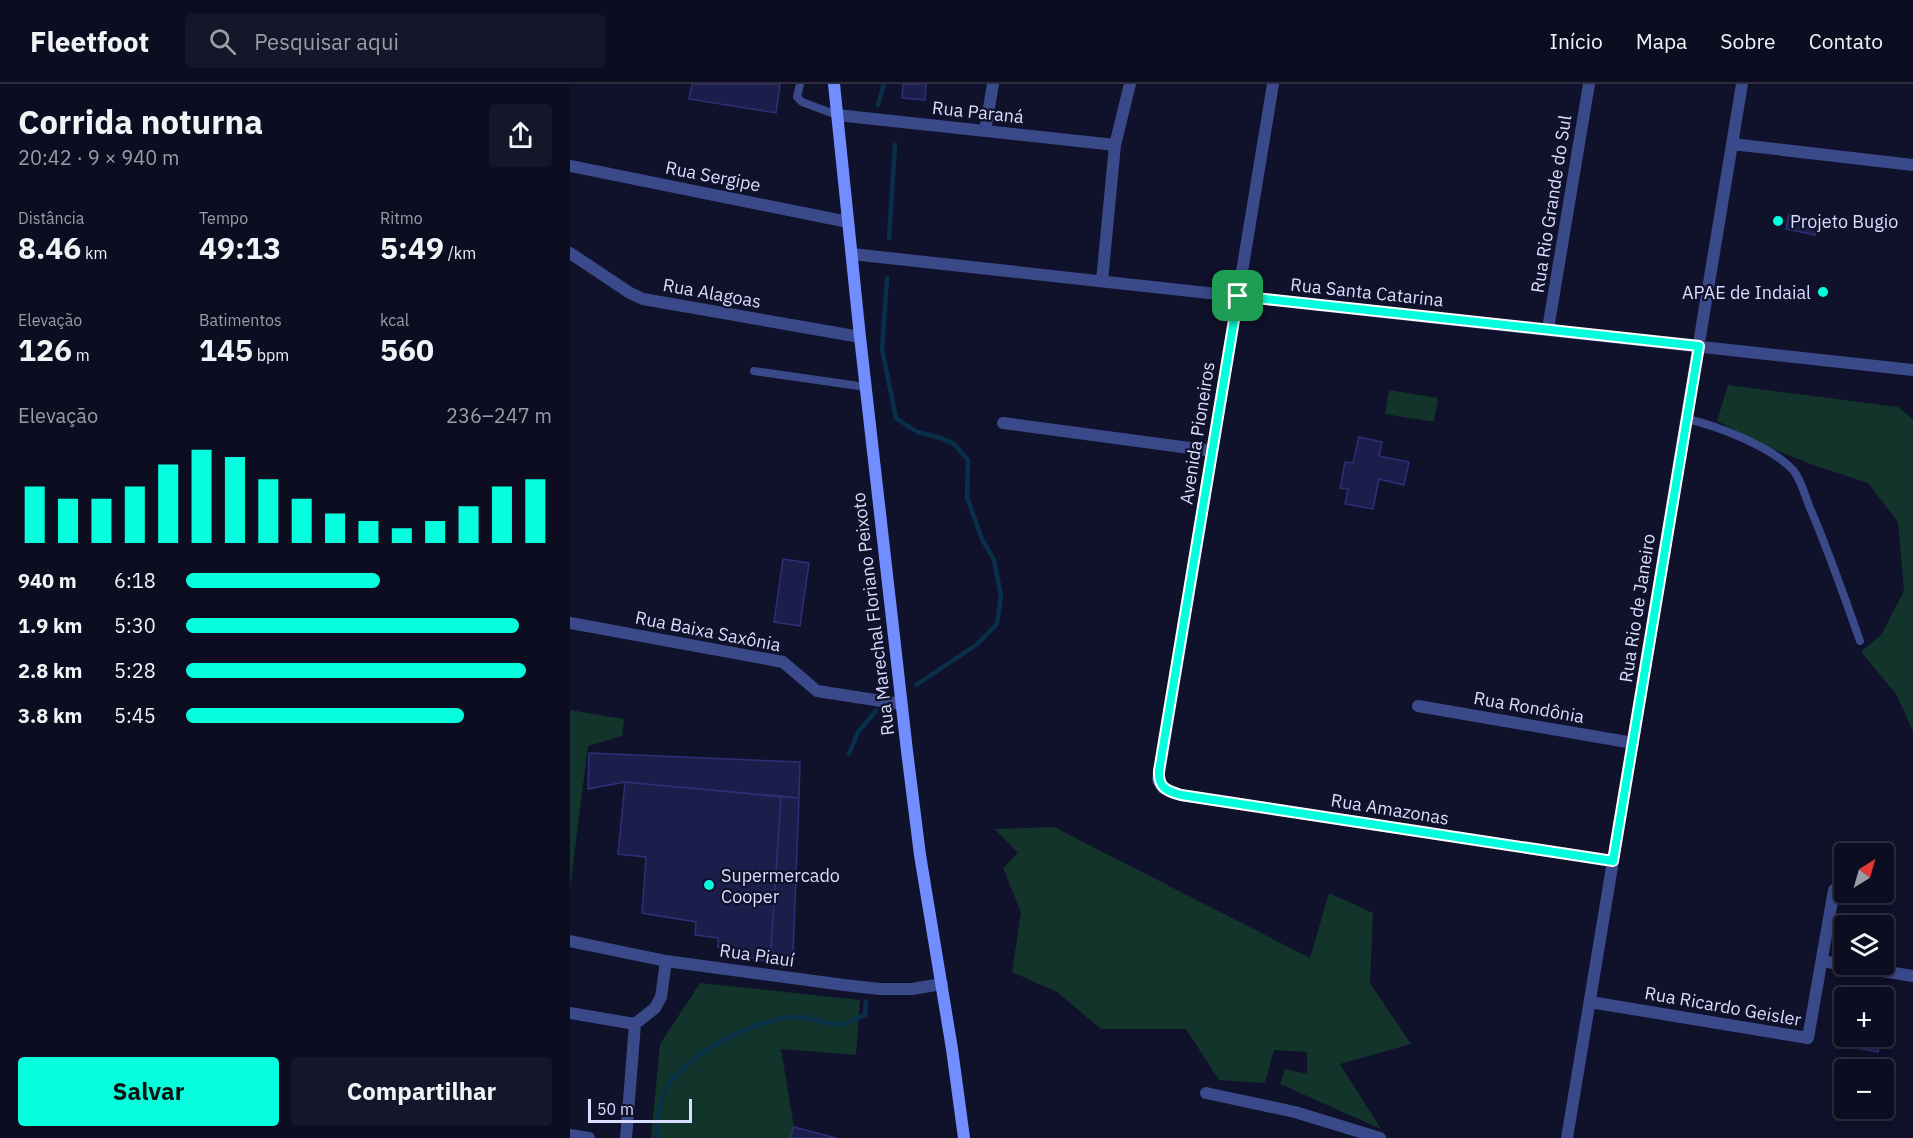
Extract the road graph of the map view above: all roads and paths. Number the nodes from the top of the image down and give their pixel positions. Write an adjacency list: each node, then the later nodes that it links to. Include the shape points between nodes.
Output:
1 (800, 84): 8 (lane, via 797,97 802,102)
2 (834, 84): 8 (main road, Rua Marechal Floriano Peixoto)
3 (993, 84): 9 (street)
4 (1130, 84): 11 (street)
5 (1274, 84): 18 (street, Avenida Pioneiros)
6 (1589, 84): 19 (street, Rua Rio Grande do Sul)
7 (1743, 84): 10 (street, Rua Rio de Janeiro)
8 (837, 114): 9 (street, Rua Paraná); 14 (main road, Rua Marechal Floriano Peixoto)
9 (985, 131): 11 (street, Rua Paraná)
10 (1732, 144): 12 (street); 21 (street, Rua Rio de Janeiro)
11 (1115, 145): 17 (street)
12 (1913, 165)
13 (570, 166): 14 (street, Rua Sergipe)
14 (848, 222): 16 (main road, Rua Marechal Floriano Peixoto)
15 (570, 253): 20 (street, Rua Alagoas, via 642,299)
16 (852, 254): 17 (street, Rua Santa Catarina); 20 (main road, Rua Marechal Floriano Peixoto)
17 (1102, 281): 18 (street, Rua Santa Catarina)
18 (1238, 296): 19 (street, Rua Santa Catarina); 27 (street, Avenida Pioneiros)
19 (1548, 329): 21 (street, Rua Santa Catarina)
20 (860, 337): 24 (main road, Rua Marechal Floriano Peixoto)
21 (1699, 346): 22 (street, Rua Santa Catarina); 25 (street, Rua Rio de Janeiro)
22 (1913, 370)
23 (754, 371): 24 (lane)
24 (866, 387): 30 (main road, Rua Marechal Floriano Peixoto)
25 (1687, 418): 29 (lane, via 1778,455 1795,472); 32 (street, Rua Rio de Janeiro)
26 (1003, 423): 27 (street)
27 (1212, 451): 33 (street, Avenida Pioneiros, via 1159,771)
28 (570, 623): 30 (street, Rua Baixa Saxônia, via 783,662 817,691)
29 (1860, 641)
30 (901, 704): 40 (main road, Rua Marechal Floriano Peixoto, via 920,855)
31 (1418, 706): 32 (street, Rua Rondônia)
32 (1633, 743): 34 (street, Rua Rio de Janeiro)
33 (1162, 788): 34 (street, Rua Amazonas, via 1181,795)
34 (1613, 861): 41 (street, Rua Rio de Janeiro)
35 (1834, 890): 38 (street, Rua Ricardo Geisler)
36 (570, 941): 37 (street, Rua Piauí)
37 (666, 960): 40 (street, Rua Piauí, via 880,989); 43 (street, via 662,997)
38 (1822, 961): 39 (street); 41 (street, Rua Ricardo Geisler, via 1808,1038)
39 (1913, 976)
40 (942, 984): 48 (main road, Rua Marechal Floriano Peixoto)
41 (1590, 1002): 50 (street, Rua Rio de Janeiro)
42 (570, 1013): 43 (street)
43 (635, 1024): 47 (street)
44 (1206, 1092): 49 (street, via 1295,1112)
45 (570, 1135): 46 (street)
46 (589, 1138)
47 (626, 1138)
48 (964, 1138)
49 (1380, 1138)
50 (1567, 1138)

